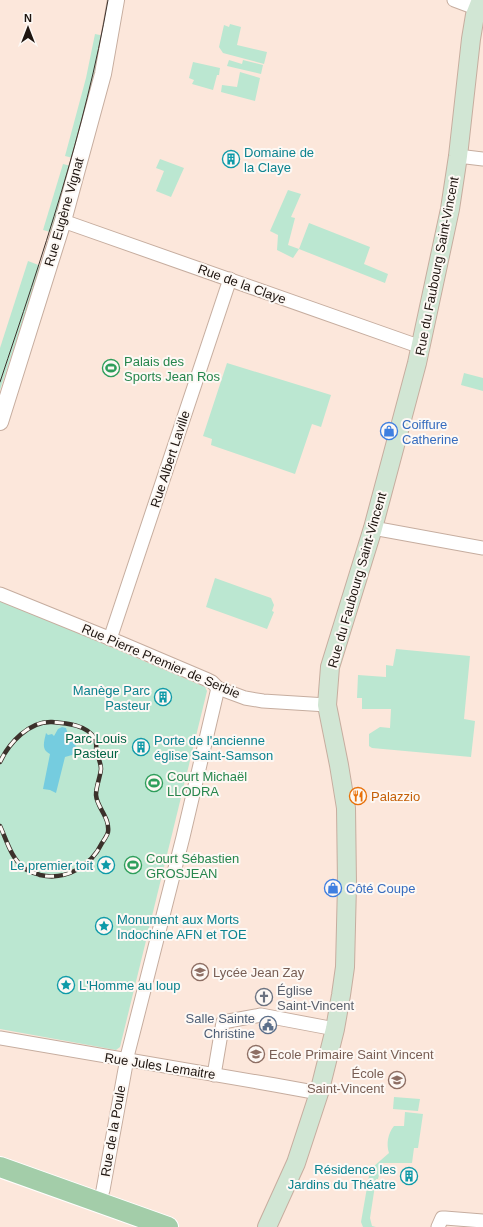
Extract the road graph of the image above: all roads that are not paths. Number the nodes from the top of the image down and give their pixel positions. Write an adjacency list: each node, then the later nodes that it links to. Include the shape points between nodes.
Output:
1 (116, 0): 6 (street, Rue Eugène Vignat, via 103,74)
2 (454, 0): 3 (street)
3 (479, 4): 4 (main road, Rue du Faubourg Saint-Vincent, via 471,39)
4 (458, 156): 5 (street); 8 (main road, Rue du Faubourg Saint-Vincent, via 446,230)
5 (483, 159)
6 (64, 221): 7 (street, Rue de la Claye); 9 (street, Rue Eugène Vignat)
7 (230, 279): 8 (street, Rue de la Claye); 13 (street, Rue Albert Laville)
8 (421, 347): 10 (main road, Rue du Faubourg Saint-Vincent)
9 (0, 422)
10 (373, 528): 11 (street); 15 (main road, Rue du Faubourg Saint-Vincent, via 331,661)
11 (483, 548)
12 (0, 594): 13 (street, Rue Pierre Premier de Serbie)
13 (110, 638): 14 (street, Rue Pierre Premier de Serbie, via 208,680)
14 (218, 688): 15 (street, Rue Pierre Premier de Serbie, via 245,698 263,701); 18 (street, Rue de la Poule)
15 (327, 705): 16 (main road, Rue du Faubourg Saint-Vincent, via 347,822 345,967)
16 (335, 1029): 19 (street, via 261,1016 223,1022); 20 (main road, Rue du Faubourg Saint-Vincent)
17 (0, 1038): 18 (street, Rue Jules Lemaitre)
18 (126, 1060): 19 (street, Rue Jules Lemaitre); 22 (street, Rue de la Poule)
19 (214, 1075): 20 (street, Rue Jules Lemaitre)
20 (319, 1094): 25 (main road, Rue du Faubourg Saint-Vincent, via 296,1162)
21 (0, 1167): 22 (main road)
22 (99, 1202): 24 (main road)
23 (483, 1221): 26 (street, via 442,1218)
24 (168, 1227)
25 (267, 1227)
26 (438, 1227)

